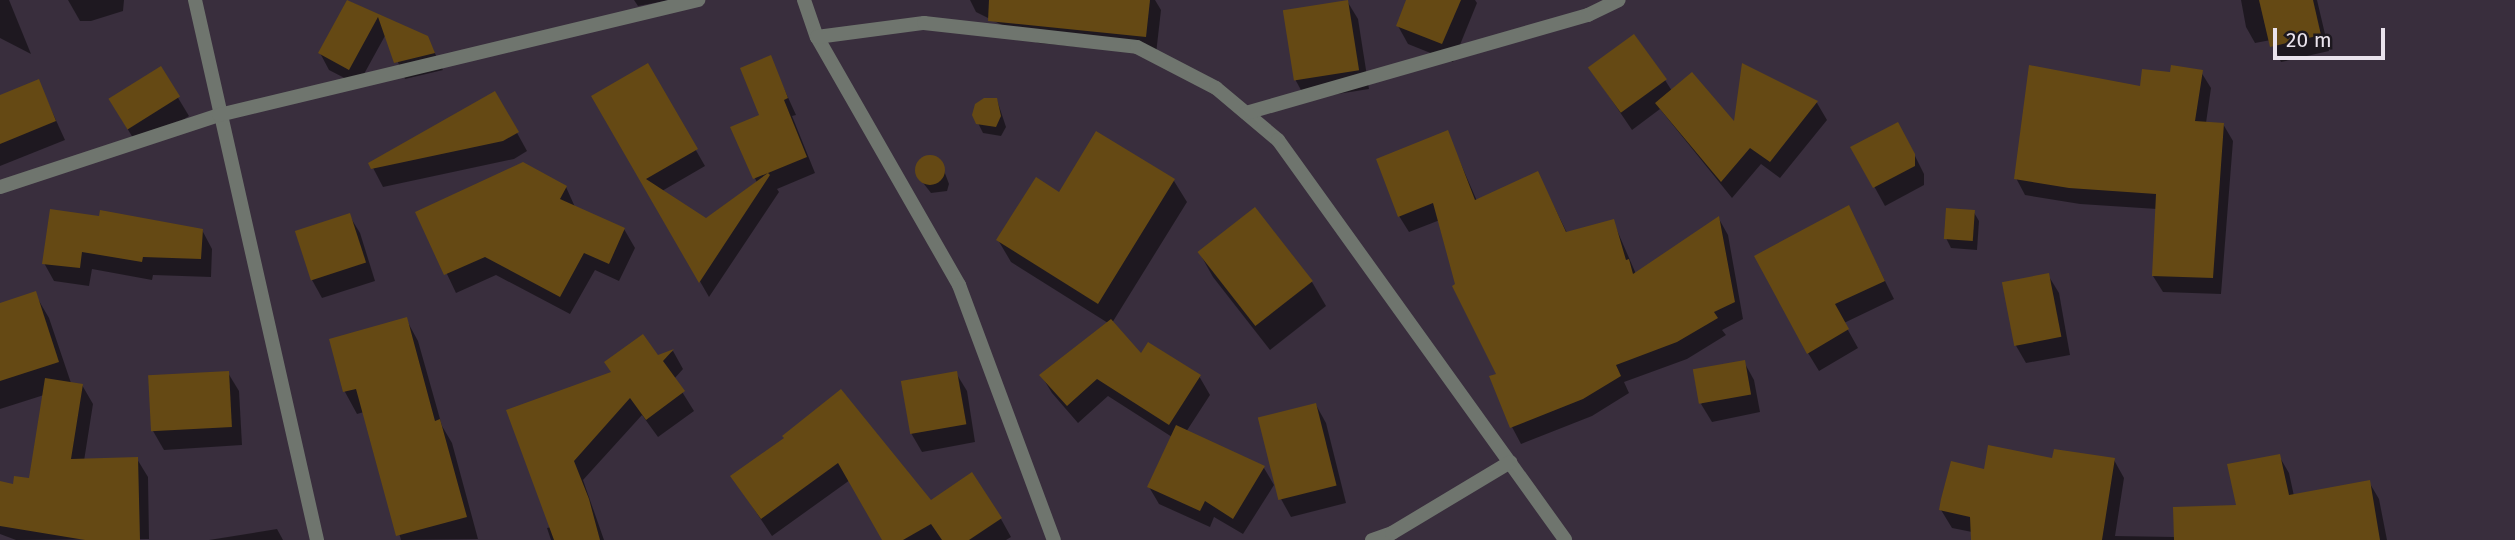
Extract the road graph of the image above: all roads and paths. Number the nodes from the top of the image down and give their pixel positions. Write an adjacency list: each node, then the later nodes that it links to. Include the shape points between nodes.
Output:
1 (195, 0): 7 (street)
2 (698, 0): 7 (street)
3 (804, 0): 5 (street)
4 (1619, 0): 6 (street, via 1588,15)
5 (817, 37): 6 (street, via 924,23 1137,47 1216,88); 11 (street, via 959,285)
6 (1246, 113): 9 (street, via 1278,140)
7 (219, 115): 8 (street); 10 (street)
8 (0, 187)
9 (1510, 462): 12 (street, via 1392,533); 13 (street)
10 (317, 540)
11 (1054, 540)
12 (1372, 540)
13 (1565, 540)

